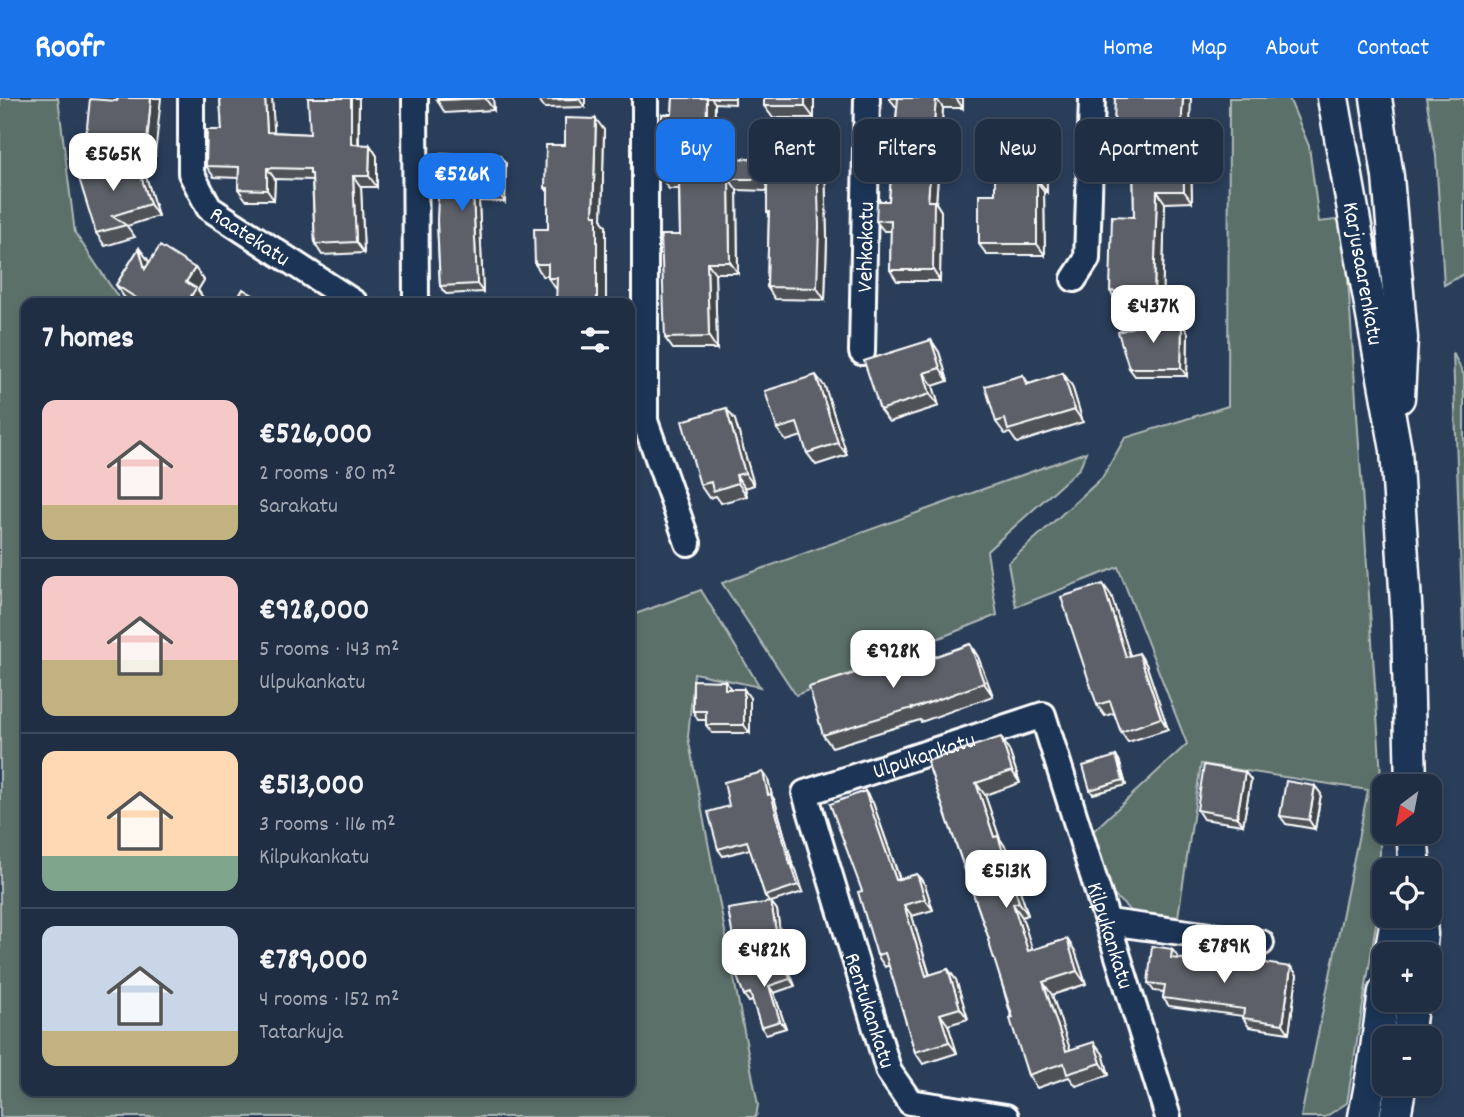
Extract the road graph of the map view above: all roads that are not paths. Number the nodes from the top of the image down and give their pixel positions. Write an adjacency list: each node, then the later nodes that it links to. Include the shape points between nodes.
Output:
1 (191, 98): 9 (street, Raatekatu, via 191,173 209,208)
2 (415, 98): 10 (street)
3 (645, 98): 13 (street, via 645,421)
4 (867, 98): 11 (street, Vehkakatu)
5 (1092, 98): 8 (street, via 1087,259)
6 (1333, 98): 12 (street, Karjusaarenkatu)
7 (1376, 98): 12 (street, Karjusaarenkatu, via 1402,338)
8 (1074, 279)
9 (347, 298)
10 (416, 298)
11 (862, 352)
12 (1396, 450): 15 (street, Karjusaarenkatu)
13 (688, 543)
14 (1043, 715): 16 (street, Ulpukankatu); 17 (street, Kilpukankatu)
15 (1411, 774)
16 (805, 793): 21 (street, Rentukankatu, via 889,1072 910,1102)
17 (1109, 922): 18 (street); 22 (street, Kilpukankatu)
18 (1261, 943)
19 (1381, 1012): 23 (street)
20 (1399, 1096): 24 (street)
21 (1006, 1117)
22 (1168, 1117)
23 (1364, 1117)
24 (1395, 1117)

